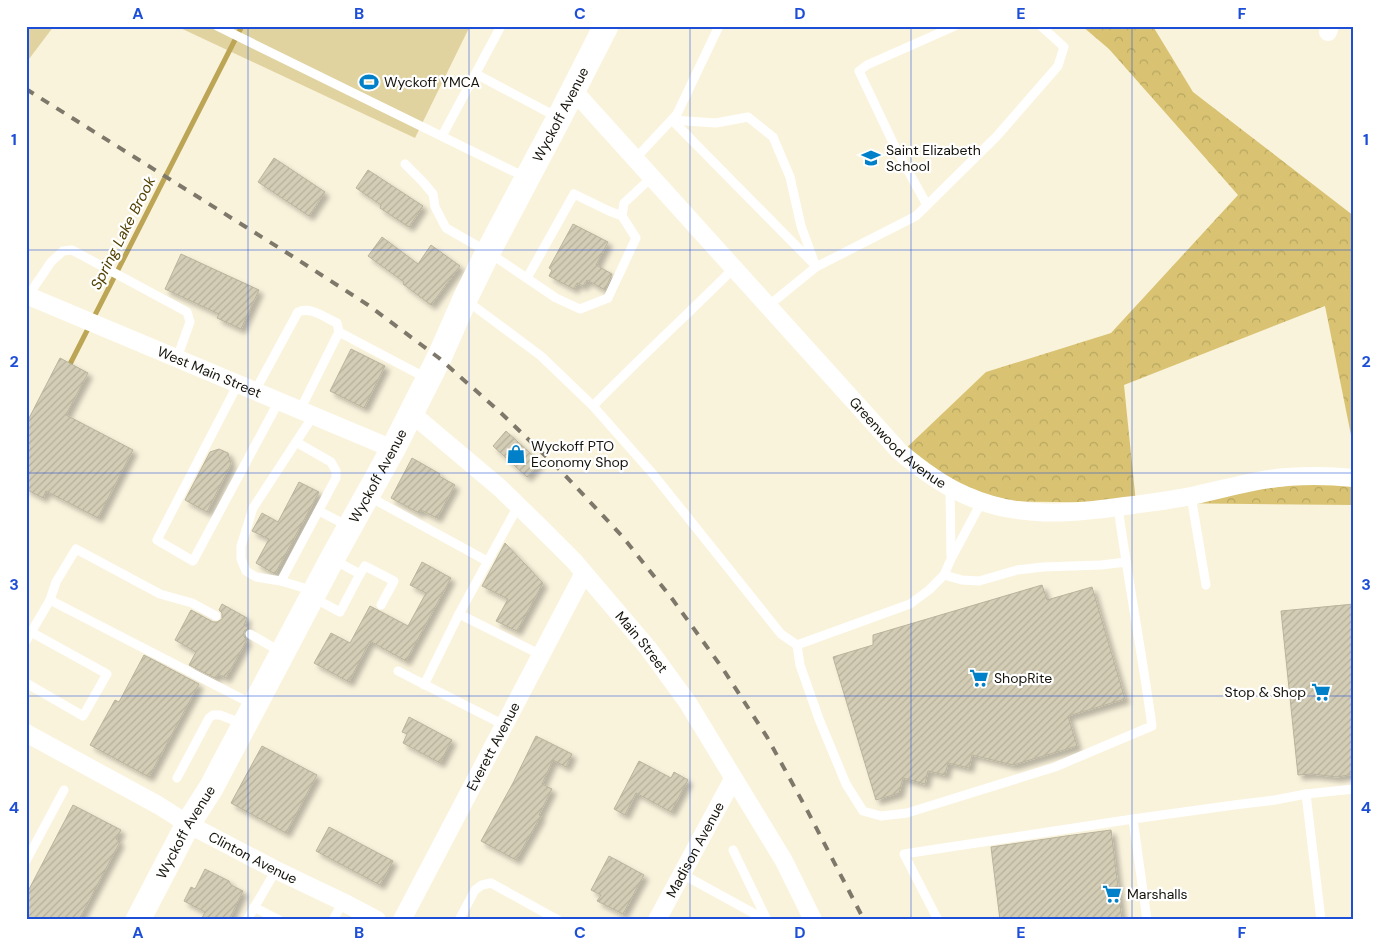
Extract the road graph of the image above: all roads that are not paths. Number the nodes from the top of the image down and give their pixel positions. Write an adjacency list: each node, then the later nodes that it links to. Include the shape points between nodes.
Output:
1 (217, 26): 11 (lane)
2 (501, 26): 7 (lane)
3 (606, 26): 8 (main road, Wyckoff Avenue)
4 (719, 26): 10 (lane)
5 (955, 26): 16 (lane, via 859,71)
6 (1041, 26): 16 (lane, via 1064,47 1058,66 997,136)
7 (476, 74): 9 (lane); 11 (lane)
8 (573, 90): 9 (main road, Wyckoff Avenue); 12 (street, Greenwood Avenue)
9 (559, 118): 14 (main road, Wyckoff Avenue)
10 (672, 120): 12 (lane); 19 (lane); 19 (lane, via 716,123 748,117 773,137 790,177 801,226)
11 (442, 136): 14 (lane)
12 (635, 159): 15 (street, Greenwood Avenue)
13 (405, 164): 18 (lane, via 432,194 434,207 446,228)
14 (527, 178): 18 (main road, Wyckoff Avenue)
15 (651, 178): 17 (lane, via 624,203); 20 (street, Greenwood Avenue)
16 (927, 205): 19 (lane, via 916,216)
17 (622, 216): 21 (lane, via 574,194); 21 (lane, via 636,238 608,298 580,309 556,298)
18 (488, 252): 21 (lane); 23 (main road, Wyckoff Avenue)
19 (816, 267): 24 (lane)
20 (734, 268): 24 (street, Greenwood Avenue); 31 (lane)
21 (527, 278)
22 (27, 295): 26 (street, West Main Street); 26 (lane, via 51,262 63,251 72,250 187,312 190,322)
23 (465, 299): 27 (main road, Wyckoff Avenue); 31 (lane, via 541,356)
24 (768, 306): 37 (street, Greenwood Avenue, via 899,451)
25 (339, 332): 27 (lane); 29 (lane, via 337,323 309,310 298,312); 32 (lane)
26 (177, 358): 28 (street, West Main Street)
27 (428, 379): 33 (main road, Wyckoff Avenue)
28 (238, 384): 29 (street, West Main Street); 30 (lane, via 157,540 193,561)
29 (255, 391): 30 (street, West Main Street)
30 (279, 401): 32 (street, West Main Street)
31 (593, 406): 62 (lane, via 653,474 781,634)
32 (307, 413): 34 (lane); 35 (street, West Main Street)
33 (411, 413): 35 (main road, Wyckoff Avenue); 41 (street, Main Street)
34 (296, 442): 43 (lane, via 331,462 336,471 336,478); 52 (lane, via 253,508 241,546 240,559 246,571 256,577)
35 (393, 449): 38 (main road, Wyckoff Avenue)
36 (1354, 478): 39 (street, Greenwood Avenue, via 1262,480)
37 (950, 488): 40 (street, Greenwood Avenue); 46 (lane)
38 (368, 496): 44 (main road, Wyckoff Avenue); 47 (lane)
39 (1191, 496): 42 (street, Greenwood Avenue); 53 (lane)
40 (982, 501): 42 (street, Greenwood Avenue, via 1027,512 1054,514); 46 (lane)
41 (518, 506): 47 (lane); 49 (street, Main Street)
42 (1118, 507): 48 (lane)
43 (319, 511): 44 (lane); 52 (lane)
44 (350, 527): 45 (main road, Wyckoff Avenue)
45 (332, 559): 50 (lane); 54 (main road, Wyckoff Avenue)
46 (951, 559): 51 (lane)
47 (487, 561): 57 (lane)
48 (1126, 562): 51 (lane, via 1017,570 980,581); 62 (lane, via 1152,726 1055,767 907,813 881,816 864,811 846,784 819,719 800,665)
49 (584, 573): 64 (street, Everett Avenue); 72 (street, Main Street, via 654,656 688,703)
50 (360, 574): 54 (lane, via 340,612); 56 (lane, via 365,566 394,581)
51 (944, 575): 62 (lane, via 910,604)
52 (281, 581): 54 (lane)
53 (1206, 585)
54 (314, 595): 63 (main road, Wyckoff Avenue)
55 (50, 600): 58 (lane, via 56,582 76,549 160,594 192,603); 59 (lane); 68 (lane)
56 (381, 605)
57 (459, 614): 64 (lane); 67 (lane)
58 (216, 616)
59 (31, 632): 61 (lane); 66 (lane, via 106,674 83,716)
60 (250, 634): 63 (lane)
61 (26, 641)
62 (797, 645)
63 (284, 654): 68 (main road, Wyckoff Avenue)
64 (541, 655): 69 (street, Everett Avenue)
65 (398, 671): 67 (lane)
66 (26, 683)
67 (424, 685): 69 (lane)
68 (250, 715): 71 (lane, via 213,715 209,718); 77 (main road, Wyckoff Avenue)
69 (504, 725): 89 (street, Everett Avenue)
70 (26, 733): 77 (street, Clinton Avenue)
71 (176, 778)
72 (733, 779): 81 (street, Madison Avenue); 94 (street, Main Street, via 784,862)
73 (1354, 789): 75 (lane)
74 (64, 790): 79 (lane)
75 (1306, 794): 76 (lane); 97 (lane)
76 (1133, 819): 95 (lane, via 904,854); 96 (lane)
77 (188, 824): 80 (street, Clinton Avenue); 84 (main road, Wyckoff Avenue)
78 (733, 850): 93 (lane)
79 (26, 861)
80 (276, 870): 82 (street, Clinton Avenue); 83 (lane)
81 (682, 874): 92 (street, Madison Avenue); 93 (lane)
82 (343, 902): 87 (lane); 88 (street, Clinton Avenue)
83 (254, 907): 85 (lane); 86 (lane)
84 (138, 920)
85 (247, 920)
86 (280, 920)
87 (333, 920)
88 (377, 920)
89 (402, 920)
90 (459, 920): 91 (lane, via 475,890 491,883)
91 (558, 920)
92 (658, 920)
93 (766, 920)
94 (813, 920)
95 (938, 920)
96 (1146, 920)
97 (1322, 920)

